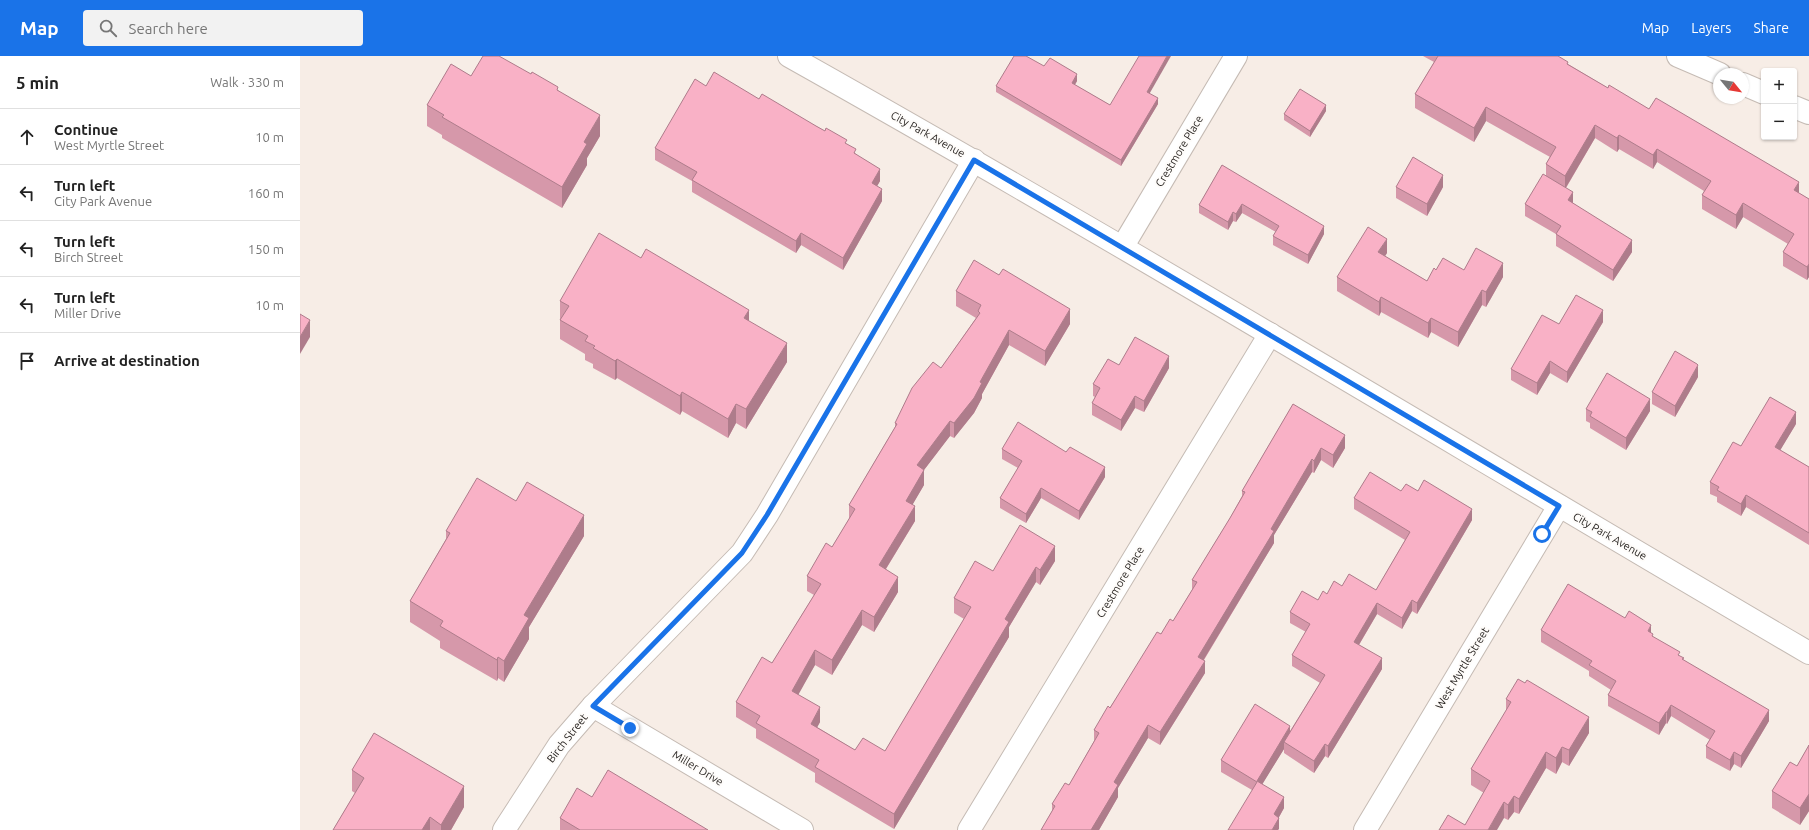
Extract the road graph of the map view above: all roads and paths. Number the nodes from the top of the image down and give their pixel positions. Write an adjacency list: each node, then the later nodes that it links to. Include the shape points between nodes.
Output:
1 (789, 56): 9 (street, City Park Avenue)
2 (1236, 56): 10 (street, Crestmore Place)
3 (1678, 56): 4 (street)
4 (1713, 71)
5 (1749, 87): 6 (street)
6 (1761, 92)
7 (1797, 108): 8 (street)
8 (1809, 113)
9 (974, 160): 10 (street, City Park Avenue); 14 (street, Birch Street, via 767,515 742,553)
10 (1122, 246): 11 (street, City Park Avenue)
11 (1270, 334): 12 (street, City Park Avenue); 17 (street, Crestmore Place)
12 (1559, 506): 13 (street, City Park Avenue); 18 (street, West Myrtle Street)
13 (1809, 652)
14 (593, 706): 15 (street, Birch Street, via 559,745); 16 (street, Miller Drive)
15 (504, 830)
16 (802, 830)
17 (969, 830)
18 (1364, 830)

